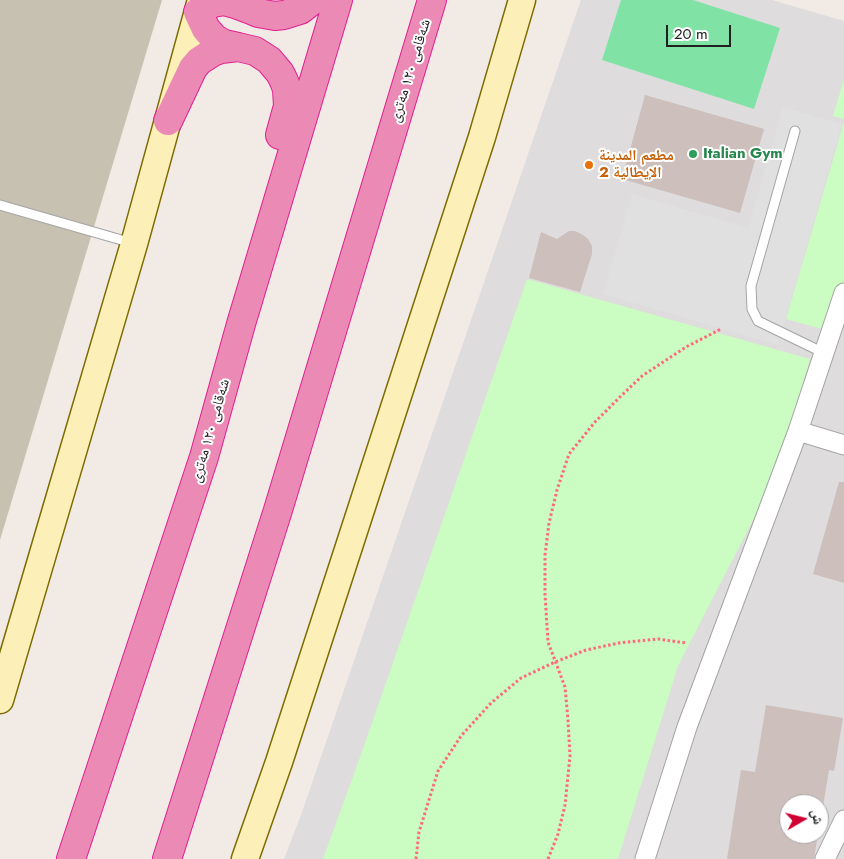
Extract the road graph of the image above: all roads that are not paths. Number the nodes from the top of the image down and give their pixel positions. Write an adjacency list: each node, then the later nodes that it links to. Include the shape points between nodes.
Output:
1 (313, 0): 5 (highway, via 300,10 284,15 267,15)
2 (338, 0): 13 (highway, شەقامی ١٢٠ مەتری)
3 (432, 0): 20 (highway, شەقامی ١٢٠ مەتری, via 278,510)
4 (522, 0): 21 (street, via 479,147 286,744)
5 (244, 5): 6 (highway, via 224,1)
6 (200, 6): 7 (highway, via 206,29 214,38); 8 (street)
7 (238, 48): 8 (highway, via 221,49 199,61); 13 (highway, via 255,51 275,66 287,89 288,106 254,221)
8 (168, 121): 11 (street)
9 (795, 131): 14 (lane, via 751,286 752,309 758,321)
10 (0, 205): 11 (lane)
11 (134, 244): 17 (street)
12 (844, 292): 14 (street)
13 (241, 324): 19 (highway, شەقامی ١٢٠ مەتری, via 204,457)
14 (824, 353): 15 (street)
15 (798, 431): 16 (street); 22 (street, via 687,727)
16 (844, 444)
17 (0, 700)
18 (844, 820): 23 (street)
19 (71, 859)
20 (167, 859)
21 (245, 859)
22 (645, 859)
23 (825, 859)

